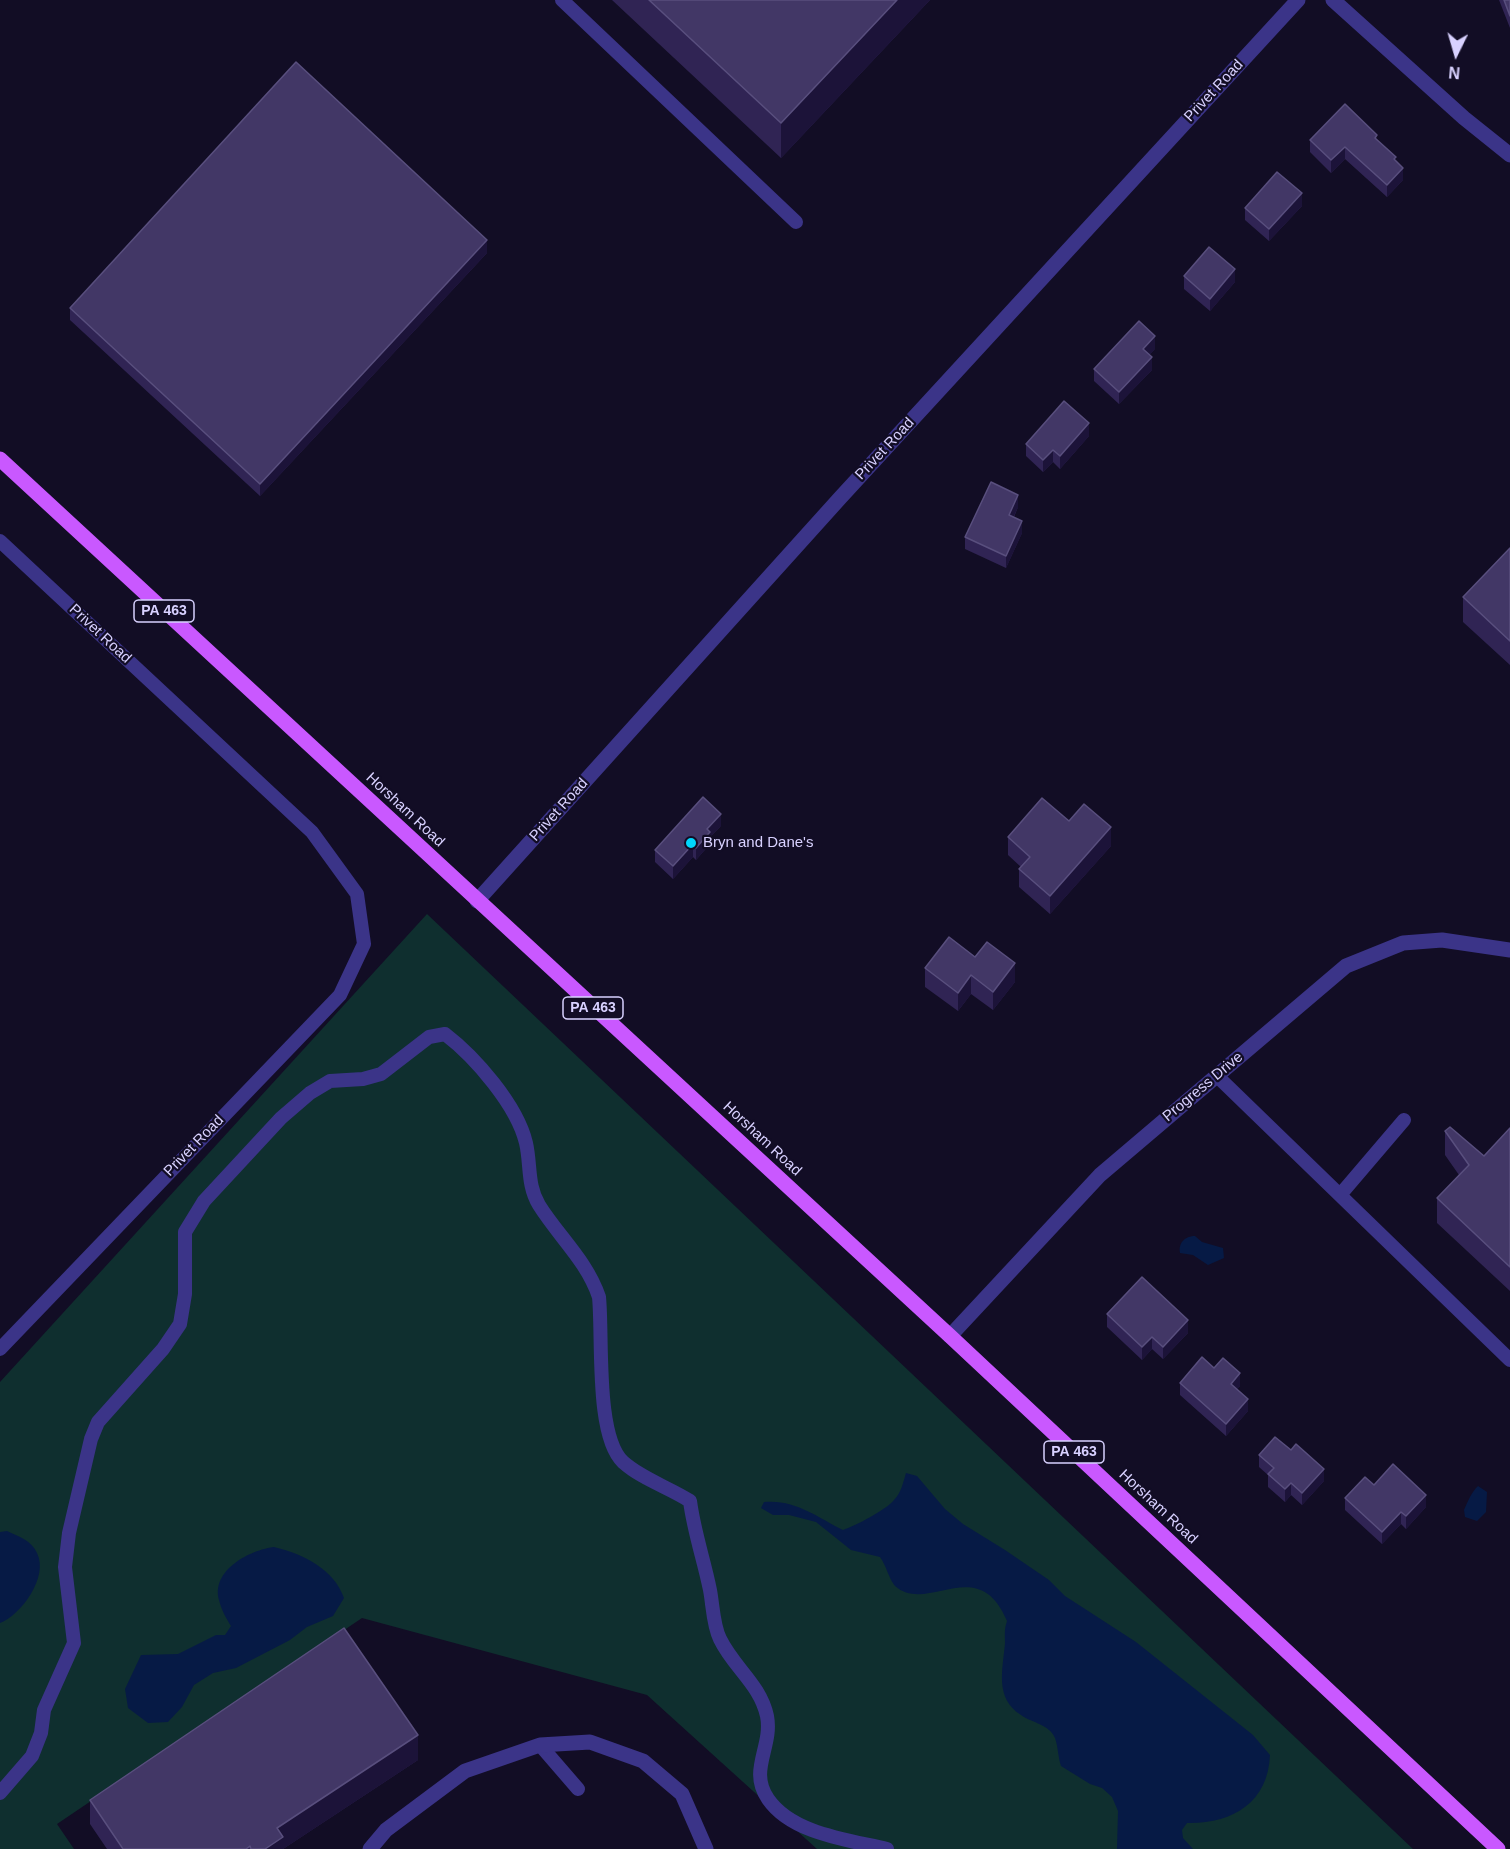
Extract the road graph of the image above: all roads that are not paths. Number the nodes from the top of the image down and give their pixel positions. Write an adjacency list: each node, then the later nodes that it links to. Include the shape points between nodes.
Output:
1 (562, 0): 5 (lane)
2 (1298, 0): 8 (street, Privet Road, via 848,489)
3 (1333, 0): 4 (street)
4 (1510, 155)
5 (795, 222)
6 (0, 459): 8 (main road, Horsham Road / PA 463)
7 (0, 541): 14 (lane, Privet Road, via 312,832 357,894 364,944 340,995)
8 (477, 901): 13 (main road, Horsham Road / PA 463)
9 (1510, 950): 10 (street, Progress Drive, via 1442,940 1403,943 1346,966)
10 (1217, 1076): 12 (lane); 13 (street, Progress Drive, via 1100,1175)
11 (1404, 1120): 12 (lane)
12 (1340, 1195): 15 (lane)
13 (950, 1336): 22 (main road, Horsham Road / PA 463)
14 (0, 1349)
15 (1510, 1360)
16 (540, 1745): 17 (lane); 19 (street, via 465,1771 386,1830); 20 (street, via 590,1742 643,1761 682,1794)
17 (578, 1788)
18 (0, 1793): 21 (lane, via 33,1756 44,1710 74,1643 65,1567 90,1439 98,1422 163,1349 180,1324 185,1294 186,1232 204,1201 281,1118 310,1093 330,1081 381,1074 429,1037 445,1034 477,1063 520,1124 530,1185 539,1205 592,1277 599,1297 605,1426 612,1450 638,1473 690,1501 720,1638 761,1695 767,1718 767,1743 758,1766 759,1784 784,1815 802,1825 838,1839)
19 (370, 1849)
20 (706, 1849)
21 (887, 1849)
22 (1498, 1849)

